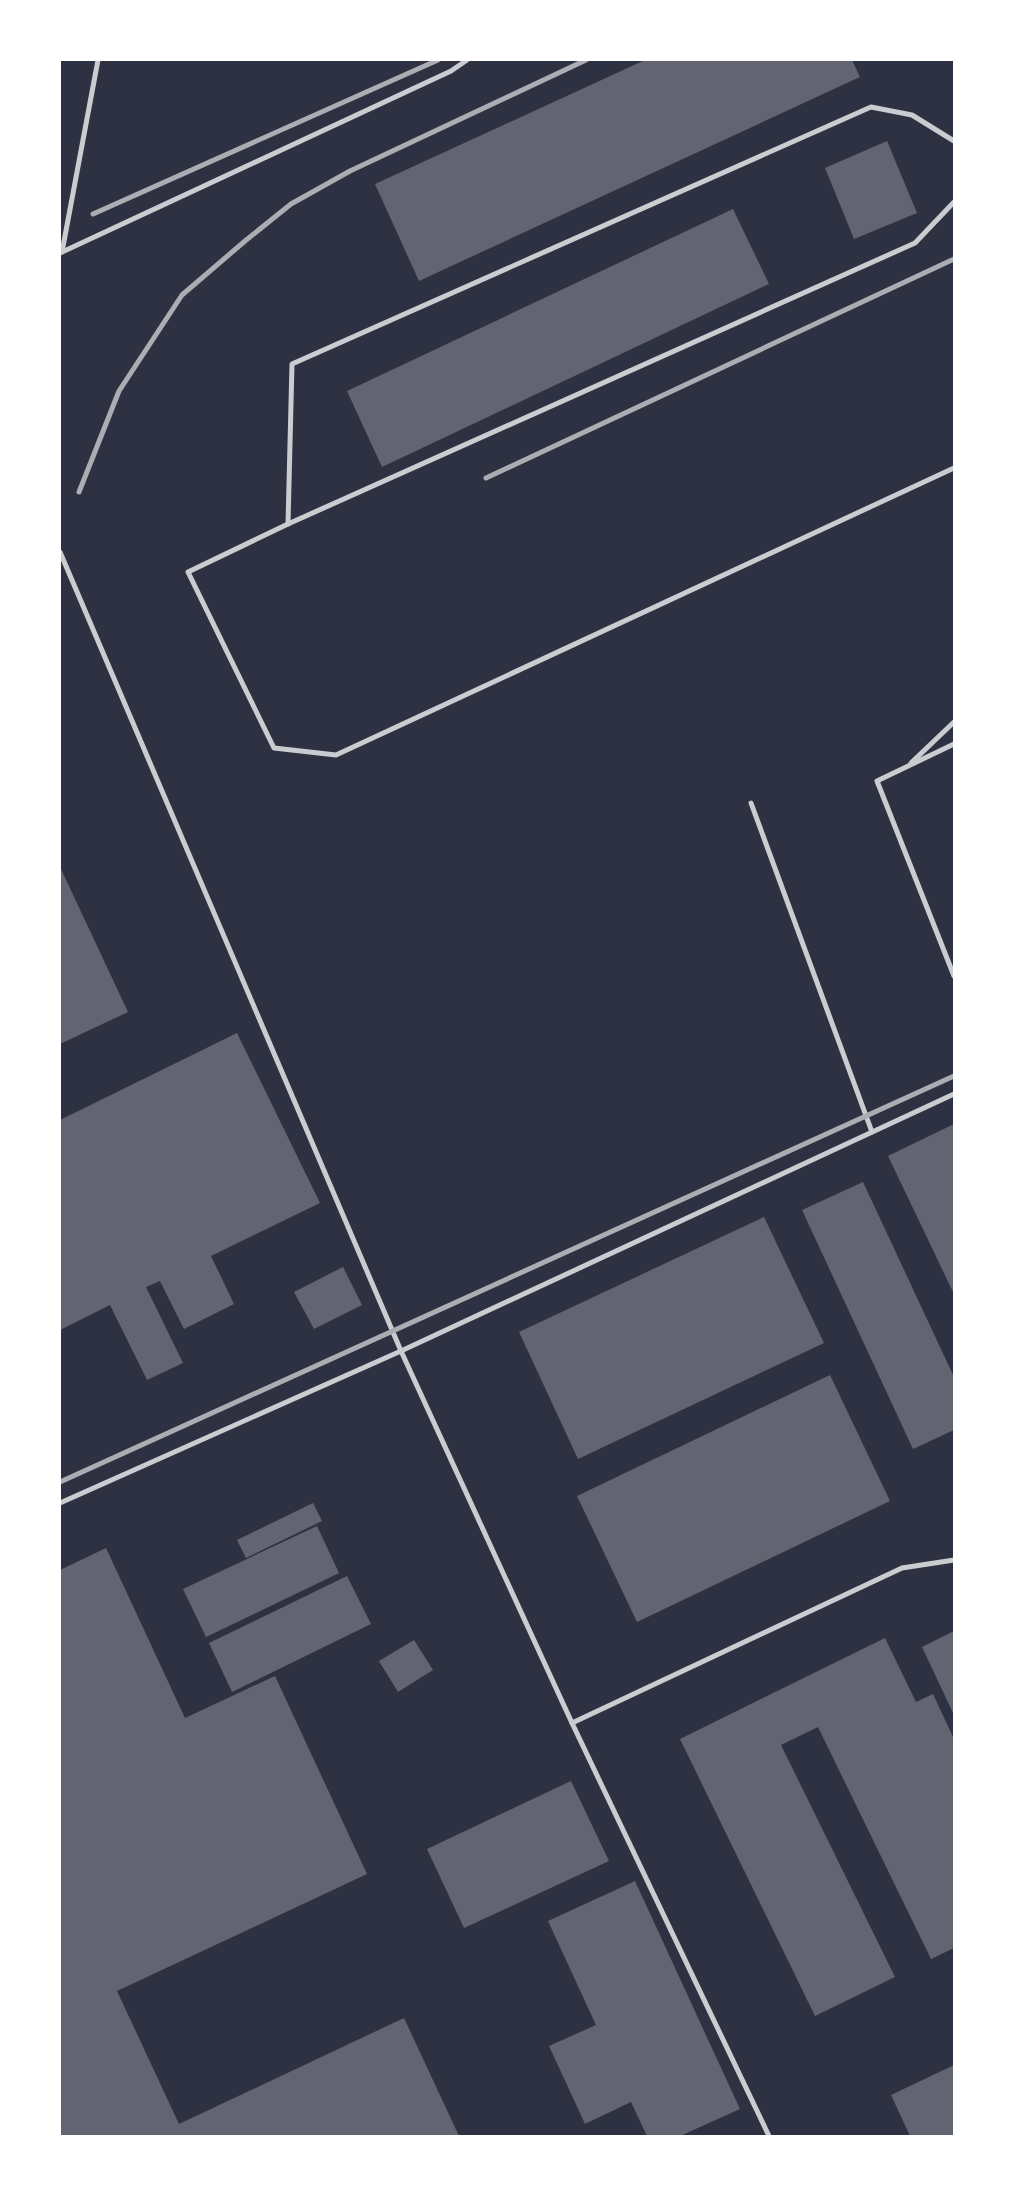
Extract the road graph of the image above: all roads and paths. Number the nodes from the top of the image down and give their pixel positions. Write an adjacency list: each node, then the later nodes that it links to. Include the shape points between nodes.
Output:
1 (98, 60): 5 (lane)
2 (467, 60): 5 (lane)
3 (954, 141): 7 (lane, via 912,115 871,107 292,364)
4 (954, 202): 7 (lane, via 915,243)
5 (61, 252)
6 (954, 468): 7 (lane, via 336,755 274,748 188,572)
7 (288, 524)
8 (60, 552): 16 (lane)
9 (954, 722): 11 (lane)
10 (954, 744): 11 (lane)
11 (906, 767): 13 (lane, via 877,781)
12 (751, 803): 15 (lane)
13 (954, 976)
14 (954, 1094): 15 (lane)
15 (872, 1132): 16 (lane)
16 (401, 1351): 17 (lane); 19 (lane)
17 (60, 1503)
18 (954, 1560): 19 (lane, via 902,1568)
19 (572, 1723): 20 (lane)
20 (769, 2137)

